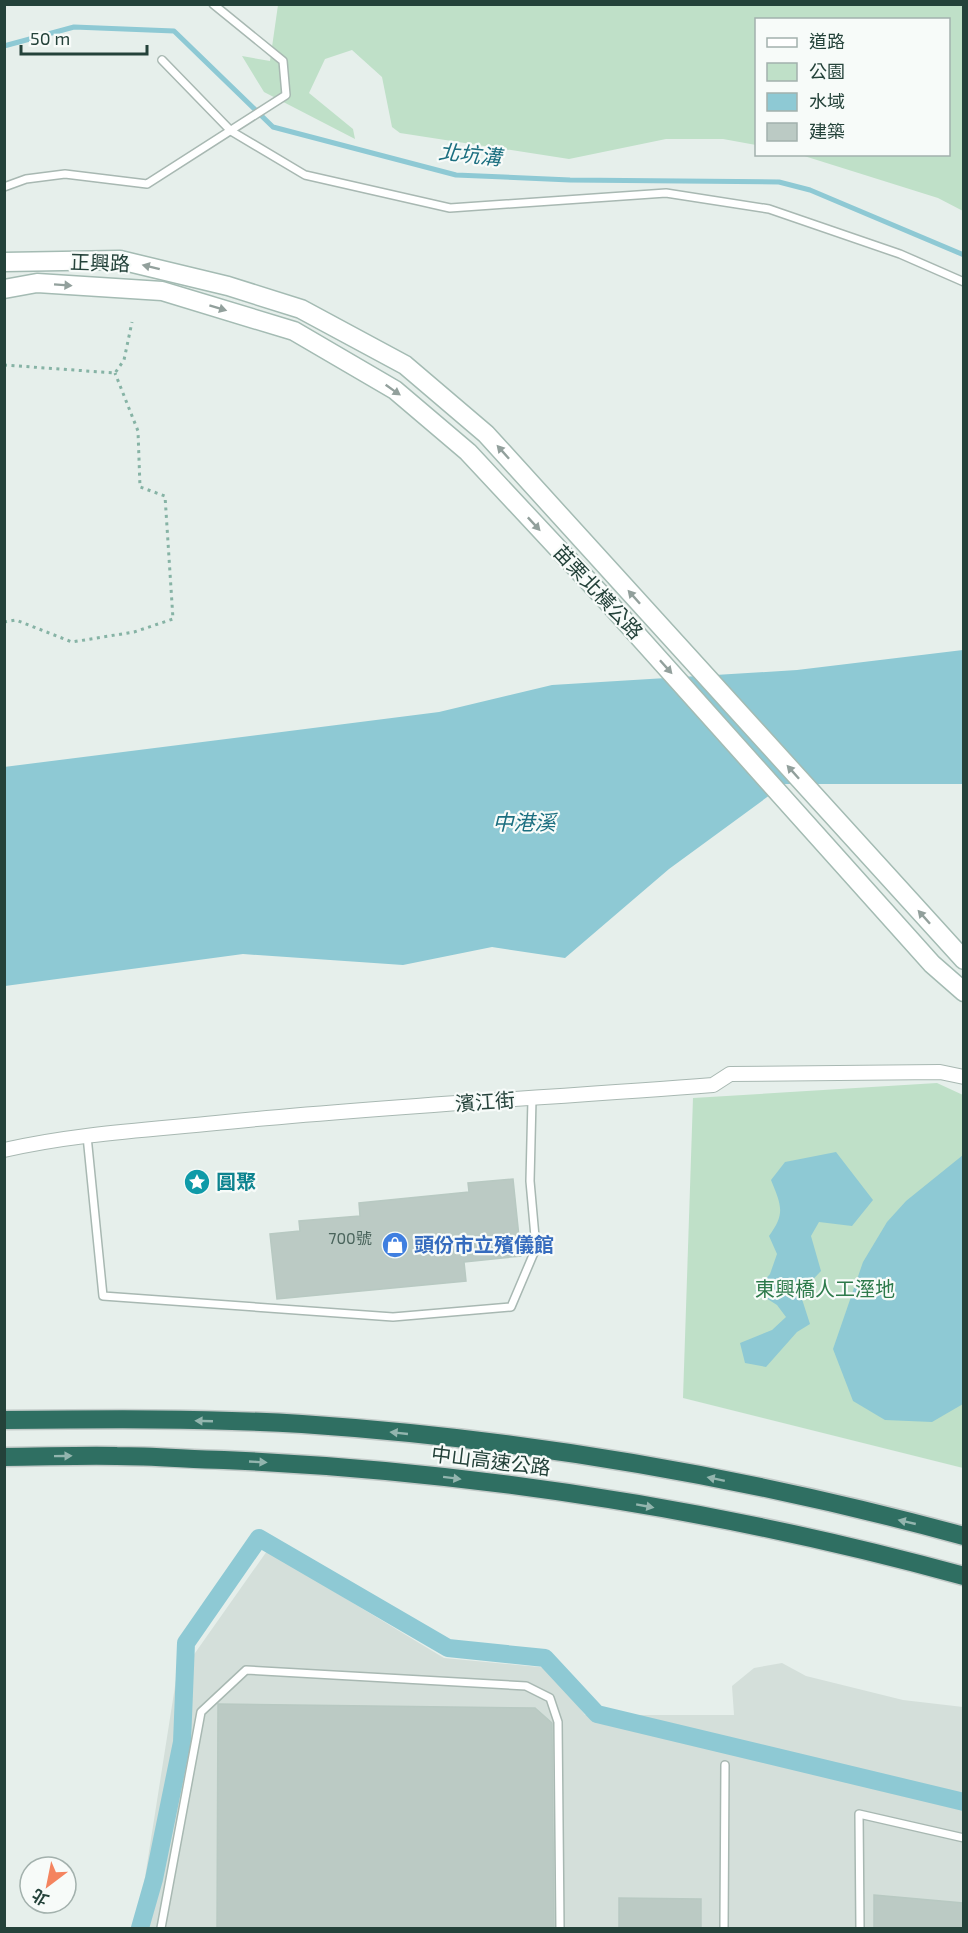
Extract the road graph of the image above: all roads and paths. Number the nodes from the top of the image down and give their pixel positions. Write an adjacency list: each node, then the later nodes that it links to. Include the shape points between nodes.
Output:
1 (213, 4): 3 (lane, via 283,61 286,95)
2 (162, 60): 3 (lane)
3 (231, 131): 4 (lane, via 147,184 65,174 26,179); 6 (lane, via 305,175 450,208 666,193 770,209 900,254)
4 (4, 187)
5 (4, 262): 7 (main road, 正興路, one-way to 5, via 120,260)
6 (963, 282)
7 (228, 286): 14 (main road, 苗栗北橫公路, one-way to 7, via 486,434 405,365 301,309)
8 (4, 289): 9 (main road, 正興路, one-way to 9, via 37,284)
9 (162, 291): 15 (main road, 苗栗北橫公路, one-way to 15, via 294,331 395,390 468,452 932,964)
10 (132, 322): 12 (path, via 124,360)
11 (4, 365): 12 (path)
12 (115, 373): 13 (path, via 138,431 140,487 165,496 173,619 134,632 72,642 16,620)
13 (4, 622)
14 (963, 960)
15 (963, 992)
16 (963, 1077): 17 (street, 濱江街, via 940,1072 730,1074 713,1084)
17 (532, 1099): 18 (street, 濱江街, via 318,1112); 18 (lane, via 530,1181 536,1248 511,1307 393,1317 104,1296)
18 (87, 1136): 19 (street, 濱江街)
19 (4, 1150)
20 (4, 1419): 22 (highway, 中山高速公路, one-way to 20, via 674,1470 533,1449 301,1424 135,1418)
21 (4, 1457): 23 (highway, 中山高速公路, one-way to 23, via 118,1456 260,1462 387,1470 518,1486 785,1533)
22 (963, 1536)
23 (963, 1576)
24 (725, 1765): 28 (lane)
25 (963, 1838): 29 (lane, via 859,1814)
26 (161, 1929): 27 (lane, via 201,1712 246,1670 526,1686 550,1698 558,1722)
27 (561, 1929)
28 (724, 1929)
29 (860, 1929)

